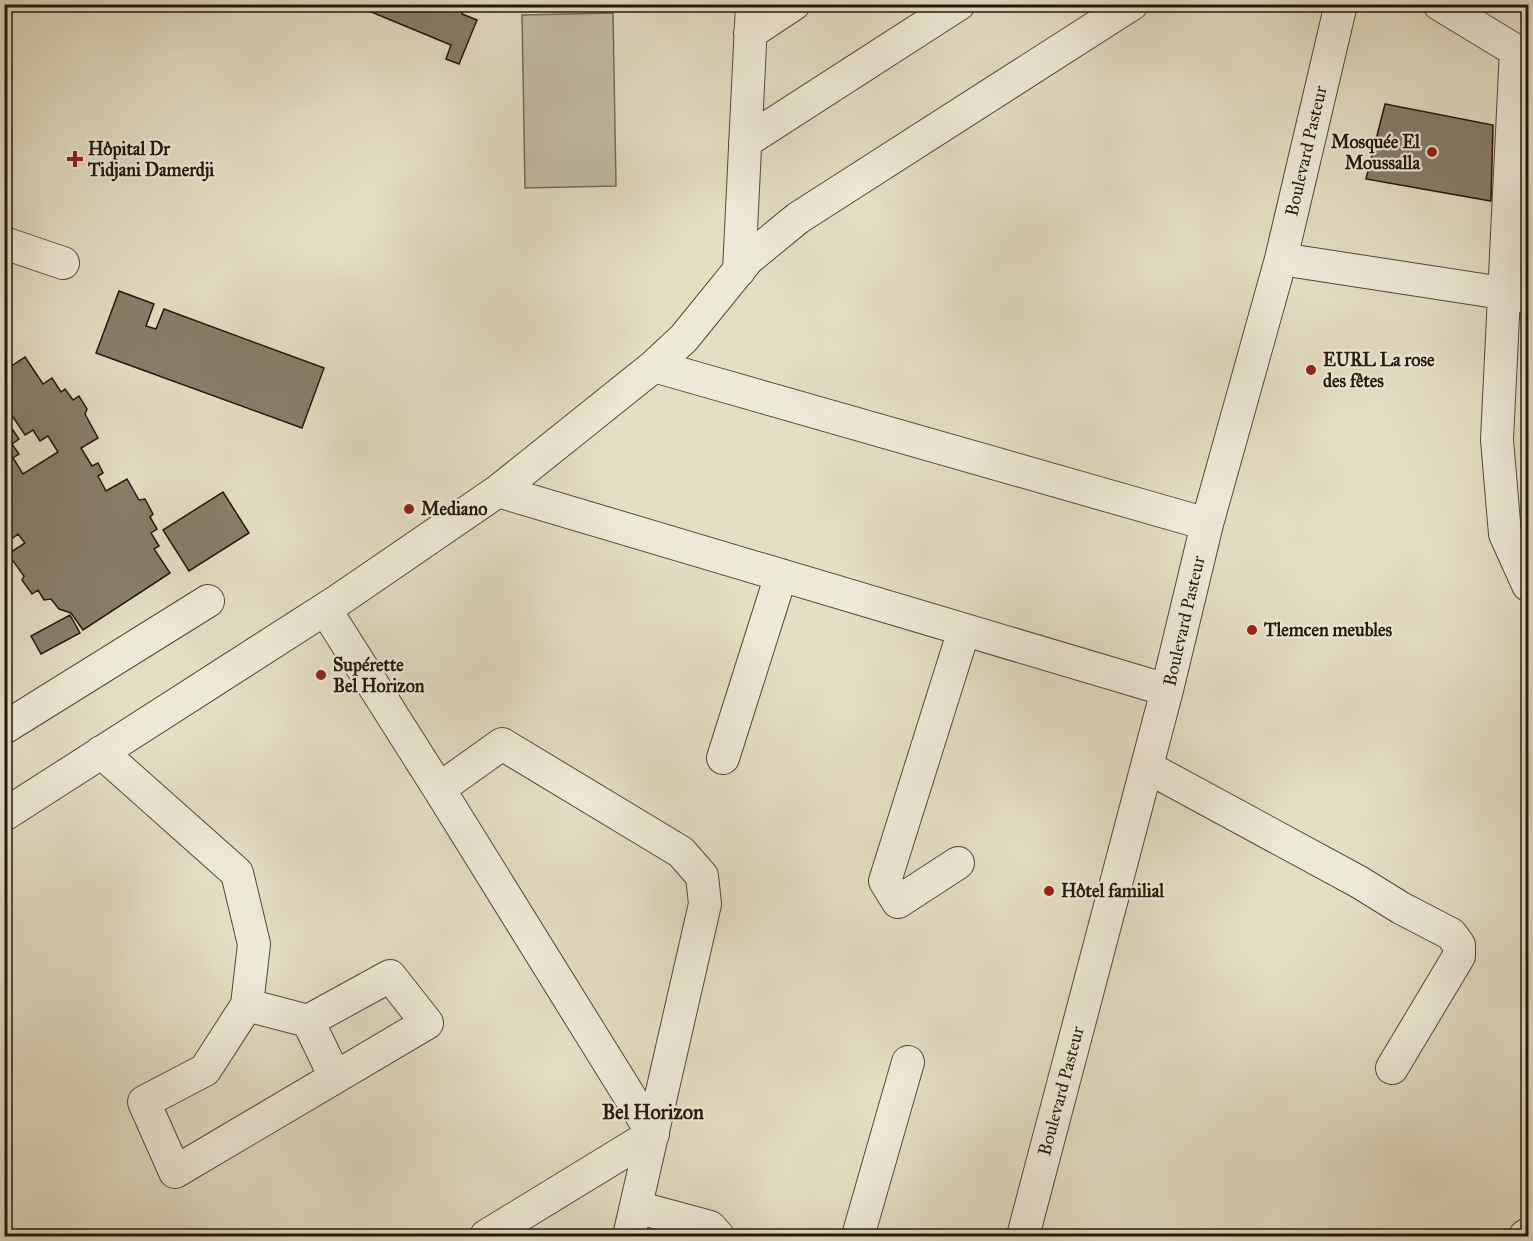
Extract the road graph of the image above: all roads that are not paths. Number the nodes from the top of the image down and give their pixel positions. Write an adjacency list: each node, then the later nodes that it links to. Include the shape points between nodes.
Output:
1 (794, 4): 6 (street)
2 (959, 4): 8 (street)
3 (1132, 4): 12 (street, via 798,218)
4 (1341, 4): 10 (street, Boulevard Pasteur)
5 (1439, 4): 7 (street)
6 (751, 19): 8 (street)
7 (1522, 54): 13 (street)
8 (745, 142): 12 (street)
9 (4, 243): 11 (street)
10 (1281, 259): 13 (street); 16 (street, Boulevard Pasteur)
11 (63, 262)
12 (739, 271): 14 (street, via 684,338)
13 (1516, 295): 18 (street, via 1497,440 1504,534)
14 (654, 366): 15 (street); 16 (street)
15 (498, 491): 17 (street); 20 (street)
16 (1207, 524): 22 (street, Boulevard Pasteur)
17 (781, 575): 21 (street); 25 (street)
18 (1528, 585)
19 (208, 601): 23 (street)
20 (325, 609): 24 (street); 27 (street)
21 (964, 630): 22 (street); 29 (street, via 885,881 898,902)
22 (1167, 690): 26 (street, Boulevard Pasteur)
23 (4, 728)
24 (101, 753): 28 (street); 30 (street, via 237,873 254,944)
25 (723, 758)
26 (1147, 767): 33 (street, via 1451,934 1459,945 1459,956); 41 (street, Boulevard Pasteur)
27 (439, 789): 35 (street); 35 (street, via 502,744 681,852 702,876 705,904)
28 (4, 815)
29 (958, 863)
30 (247, 1005): 31 (street); 34 (street, via 205,1070 144,1102 175,1172)
31 (308, 1022): 34 (street); 34 (street, via 390,976 427,1023)
32 (908, 1062): 40 (street)
33 (1392, 1068)
34 (335, 1077)
35 (652, 1134): 36 (street); 38 (street)
36 (633, 1222): 39 (street, via 710,1227)
37 (1528, 1234): 42 (street)
38 (486, 1236)
39 (718, 1236)
40 (858, 1236)
41 (1023, 1236)
42 (1525, 1236)

